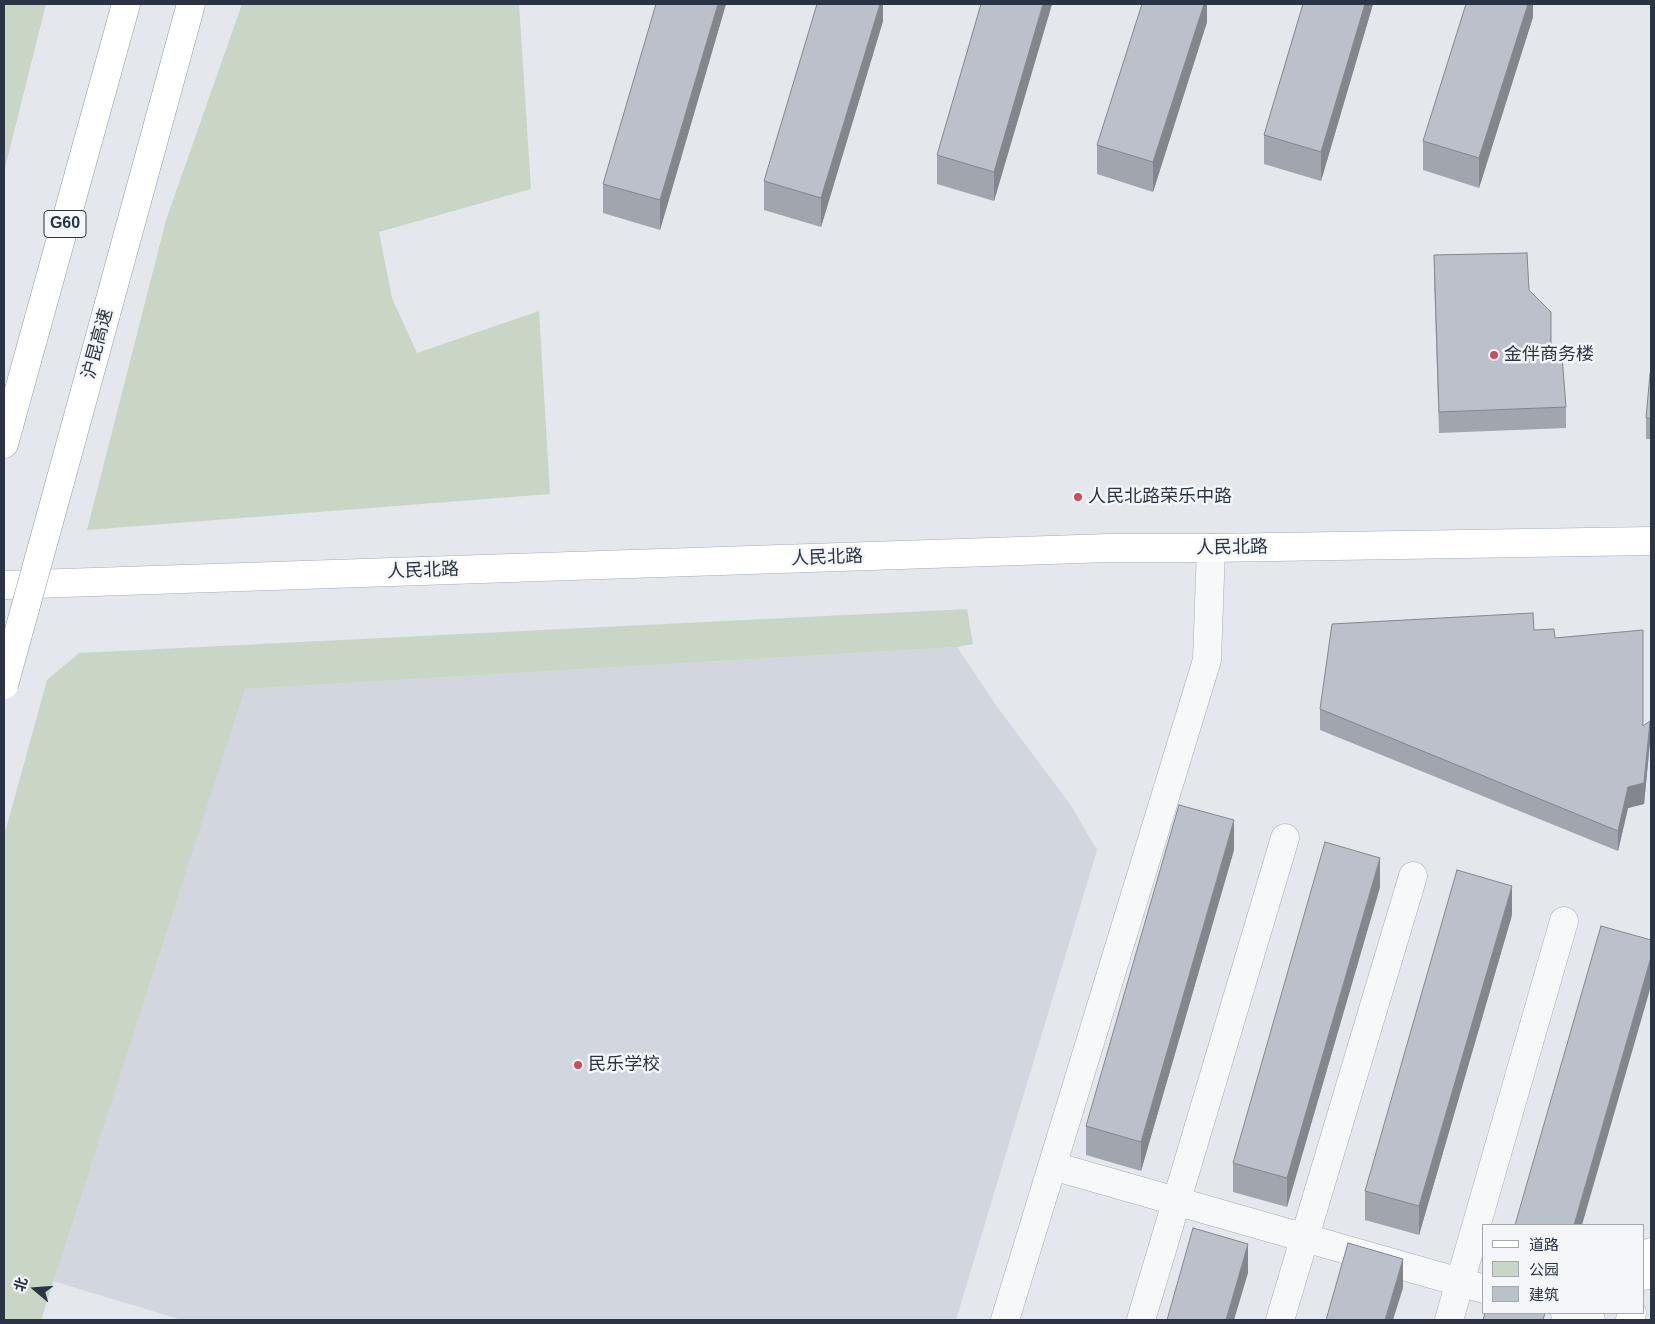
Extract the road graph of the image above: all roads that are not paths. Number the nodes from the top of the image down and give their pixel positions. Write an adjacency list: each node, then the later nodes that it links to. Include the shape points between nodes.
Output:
1 (120, 4): 5 (main road)
2 (126, 4): 5 (main road, G60)
3 (191, 4): 6 (main road, 沪昆高速)
4 (209, 4): 6 (main road)
5 (83, 157): 7 (main road, G60)
6 (145, 175): 11 (main road, 沪昆高速, bridge)
7 (4, 444)
8 (1651, 540): 9 (main road, 人民北路)
9 (1211, 548): 10 (main road, 人民北路, via 1110,548); 15 (street, via 1207,660)
10 (4, 585)
11 (4, 685)
12 (1285, 838): 16 (street)
13 (1413, 876): 18 (street)
14 (1564, 921): 17 (street)
15 (1053, 1166): 16 (street); 24 (street)
16 (1177, 1201): 18 (street); 25 (street)
17 (1488, 1224)
18 (1304, 1238): 22 (street); 26 (street)
19 (1482, 1246): 22 (street)
20 (1651, 1252): 21 (main road)
21 (1645, 1273)
22 (1472, 1286): 27 (street)
23 (1569, 1314): 28 (street)
24 (1006, 1320)
25 (1141, 1320)
26 (1280, 1320)
27 (1449, 1320)
28 (1591, 1320)

